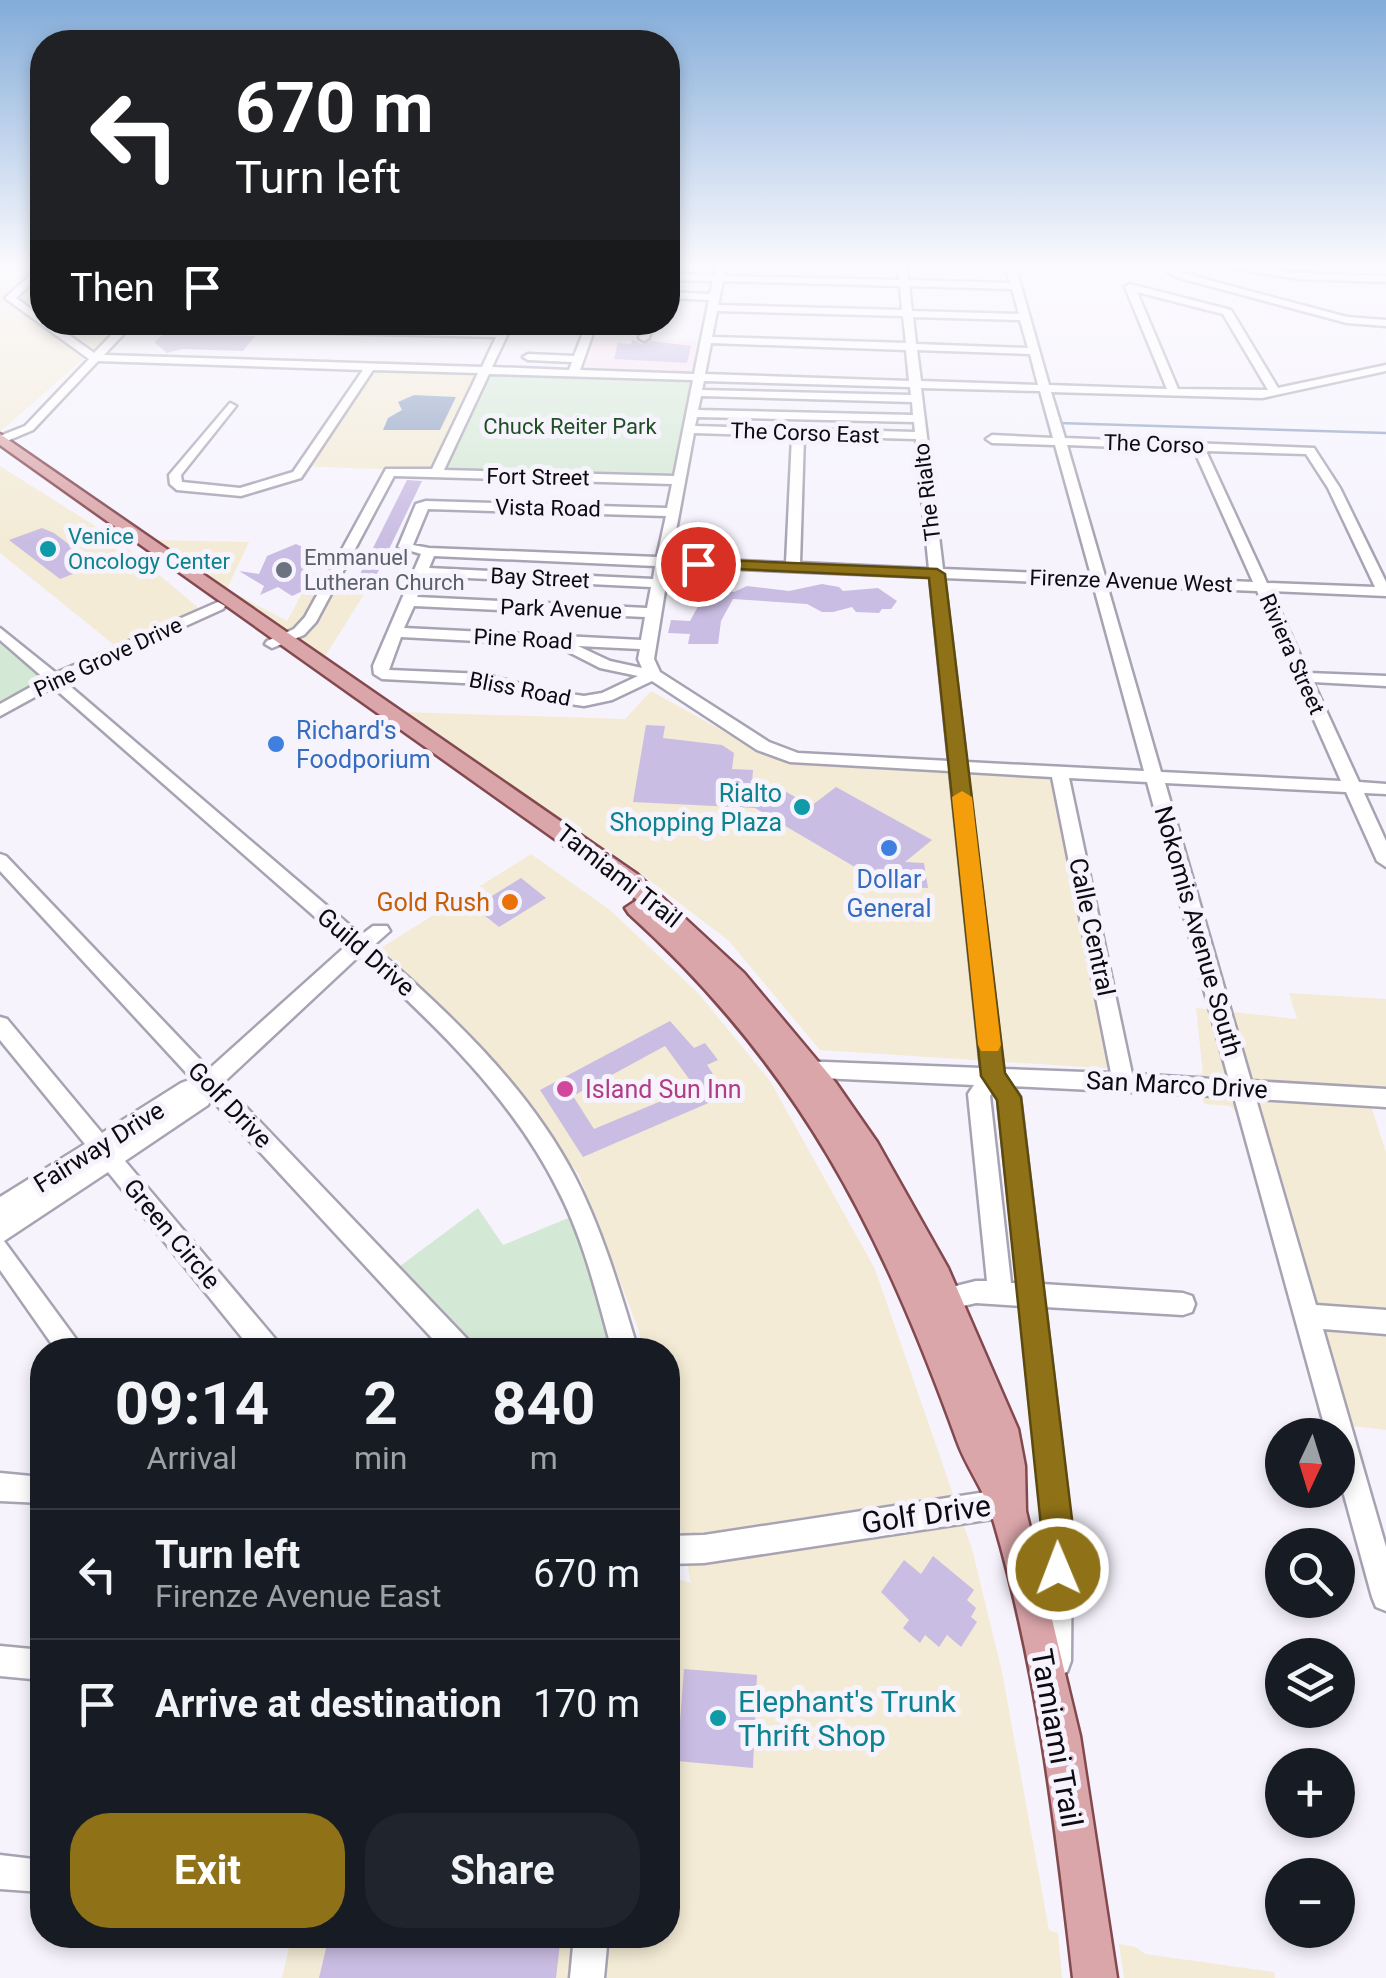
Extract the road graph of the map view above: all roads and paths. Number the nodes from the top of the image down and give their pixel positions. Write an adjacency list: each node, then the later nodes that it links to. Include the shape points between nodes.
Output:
1 (272, 357): 10 (street)
2 (492, 357): 13 (street)
3 (579, 357): 14 (street)
4 (704, 357): 17 (street)
5 (912, 357): 19 (street, The Rialto)
6 (1036, 357): 18 (street, Nokomis Avenue South)
7 (1160, 357): 20 (street)
8 (1254, 357): 21 (street)
9 (94, 358): 10 (street); 33 (street, via 29,428)
10 (267, 364): 11 (street)
11 (370, 367): 13 (street); 24 (street, via 297,475 241,492 180,487 175,475)
12 (1386, 368): 21 (street)
13 (485, 371): 14 (street); 35 (street)
14 (573, 374): 17 (street)
15 (778, 380): 16 (street); 17 (street); 22 (street)
16 (830, 382): 19 (street); 23 (street)
17 (698, 385): 22 (street); 25 (street)
18 (1045, 388): 19 (street); 20 (street); 32 (street, Nokomis Avenue South)
19 (915, 392): 23 (street); 28 (street, The Rialto)
20 (1174, 392): 21 (street)
21 (1276, 394)
22 (774, 395): 23 (street); 26 (street)
23 (838, 397): 27 (street)
24 (230, 406)
25 (693, 412): 26 (street); 29 (street)
26 (774, 415): 27 (street)
27 (832, 417): 28 (street)
28 (919, 428): 30 (street, The Corso East); 42 (street, The Rialto)
29 (690, 429): 30 (street, The Corso East); 36 (street)
30 (798, 432): 40 (street)
31 (992, 439): 32 (street, The Corso)
32 (1058, 441): 34 (street, The Corso); 43 (street, Nokomis Avenue South)
33 (0, 442): 48 (main road, Tamiami Trail); 52 (main road, Tamiami Trail)
34 (1198, 446): 45 (street, Riviera Street); 46 (street, The Corso, via 1314,455)
35 (437, 472): 36 (street, Fort Street); 52 (street, Fort Street, via 390,472 311,620)
36 (679, 480): 37 (street)
37 (673, 512): 38 (street, Vista Road, via 424,506 405,547); 39 (street)
38 (429, 552): 39 (street, Firenze Avenue West); 41 (street)
39 (663, 562): 40 (street, Firenze Avenue West); 44 (street)
40 (794, 568): 42 (street, Firenze Avenue West)
41 (420, 572): 44 (street, Bay Street); 47 (street)
42 (937, 574): 43 (street, Firenze Avenue West); 60 (street, The Rialto)
43 (1098, 580): 45 (street, Firenze Avenue West); 62 (street, Nokomis Avenue South)
44 (659, 584): 49 (street)
45 (1261, 586): 46 (street, Firenze Avenue West); 56 (street, Riviera Street)
46 (1385, 592)
47 (410, 601): 49 (street, Park Avenue); 51 (street)
48 (218, 606): 52 (main road, Tamiami Trail); 57 (street, Pine Grove Drive)
49 (653, 613): 54 (street)
50 (0, 632): 57 (street, Guild Drive)
51 (397, 632): 53 (street, Pine Road); 55 (street, Bliss Road, via 382,674 484,678 584,701)
52 (279, 641): 70 (main road, Tamiami Trail, via 616,890)
53 (557, 641): 54 (street, Pine Road); 55 (street, via 606,666)
54 (648, 645): 55 (street)
55 (652, 675): 60 (street, via 783,755)
56 (1302, 678): 58 (street); 63 (street, Riviera Street)
57 (53, 680): 59 (street, Pine Grove Drive); 68 (street, Guild Drive)
58 (1386, 681)
59 (0, 712)
60 (958, 768): 61 (street); 71 (street, The Rialto)
61 (1060, 773): 62 (street); 72 (street, Calle Central)
62 (1154, 777): 63 (street); 74 (street, Nokomis Avenue South)
63 (1352, 787): 64 (street); 66 (street, Riviera Street)
64 (1386, 789)
65 (0, 860): 73 (street, Golf Drive)
66 (1386, 862)
67 (380, 931): 68 (street)
68 (360, 945): 73 (street); 91 (street, Guild Drive, via 473,1052 552,1157 592,1238)
69 (0, 1026): 77 (street, Green Circle)
70 (799, 1069): 71 (street, San Marco Drive); 84 (main road, Tamiami Trail, via 884,1176)
71 (993, 1076): 72 (street, San Marco Drive); 76 (street, The Rialto, via 979,1094); 78 (street, The Rialto, via 1009,1097)
72 (1124, 1082): 74 (street, San Marco Drive)
73 (208, 1084): 77 (street, via 200,1100); 90 (street, Golf Drive)
74 (1243, 1088): 75 (street, San Marco Drive); 86 (street, Nokomis Avenue South)
75 (1386, 1098)
76 (984, 1137): 78 (street, via 998,1160); 82 (street, The Rialto)
77 (105, 1153): 79 (street, Fairway Drive); 80 (street); 89 (street, Green Circle)
78 (1016, 1166): 83 (street, The Rialto)
79 (0, 1209)
80 (0, 1232)
81 (0, 1250): 88 (street)
82 (1000, 1294): 83 (street); 84 (street)
83 (1031, 1296): 85 (street); 99 (street, The Rialto, via 1058,1536)
84 (934, 1301): 94 (main road, Tamiami Trail, via 987,1394 1007,1458)
85 (1183, 1304)
86 (1307, 1316): 87 (street); 96 (street, Nokomis Avenue South)
87 (1386, 1322)
88 (62, 1338)
89 (258, 1338)
90 (449, 1338)
91 (621, 1338)
92 (0, 1487): 93 (street)
93 (30, 1489)
94 (1006, 1503): 95 (street, Golf Drive); 99 (main road, Tamiami Trail)
95 (680, 1547)
96 (1386, 1598)
97 (0, 1661): 98 (street)
98 (30, 1664)
99 (1055, 1703): 103 (main road, Tamiami Trail)
100 (0, 1872): 101 (street)
101 (30, 1875)
102 (590, 1948): 104 (street)
103 (1100, 1977)
104 (587, 1978)

